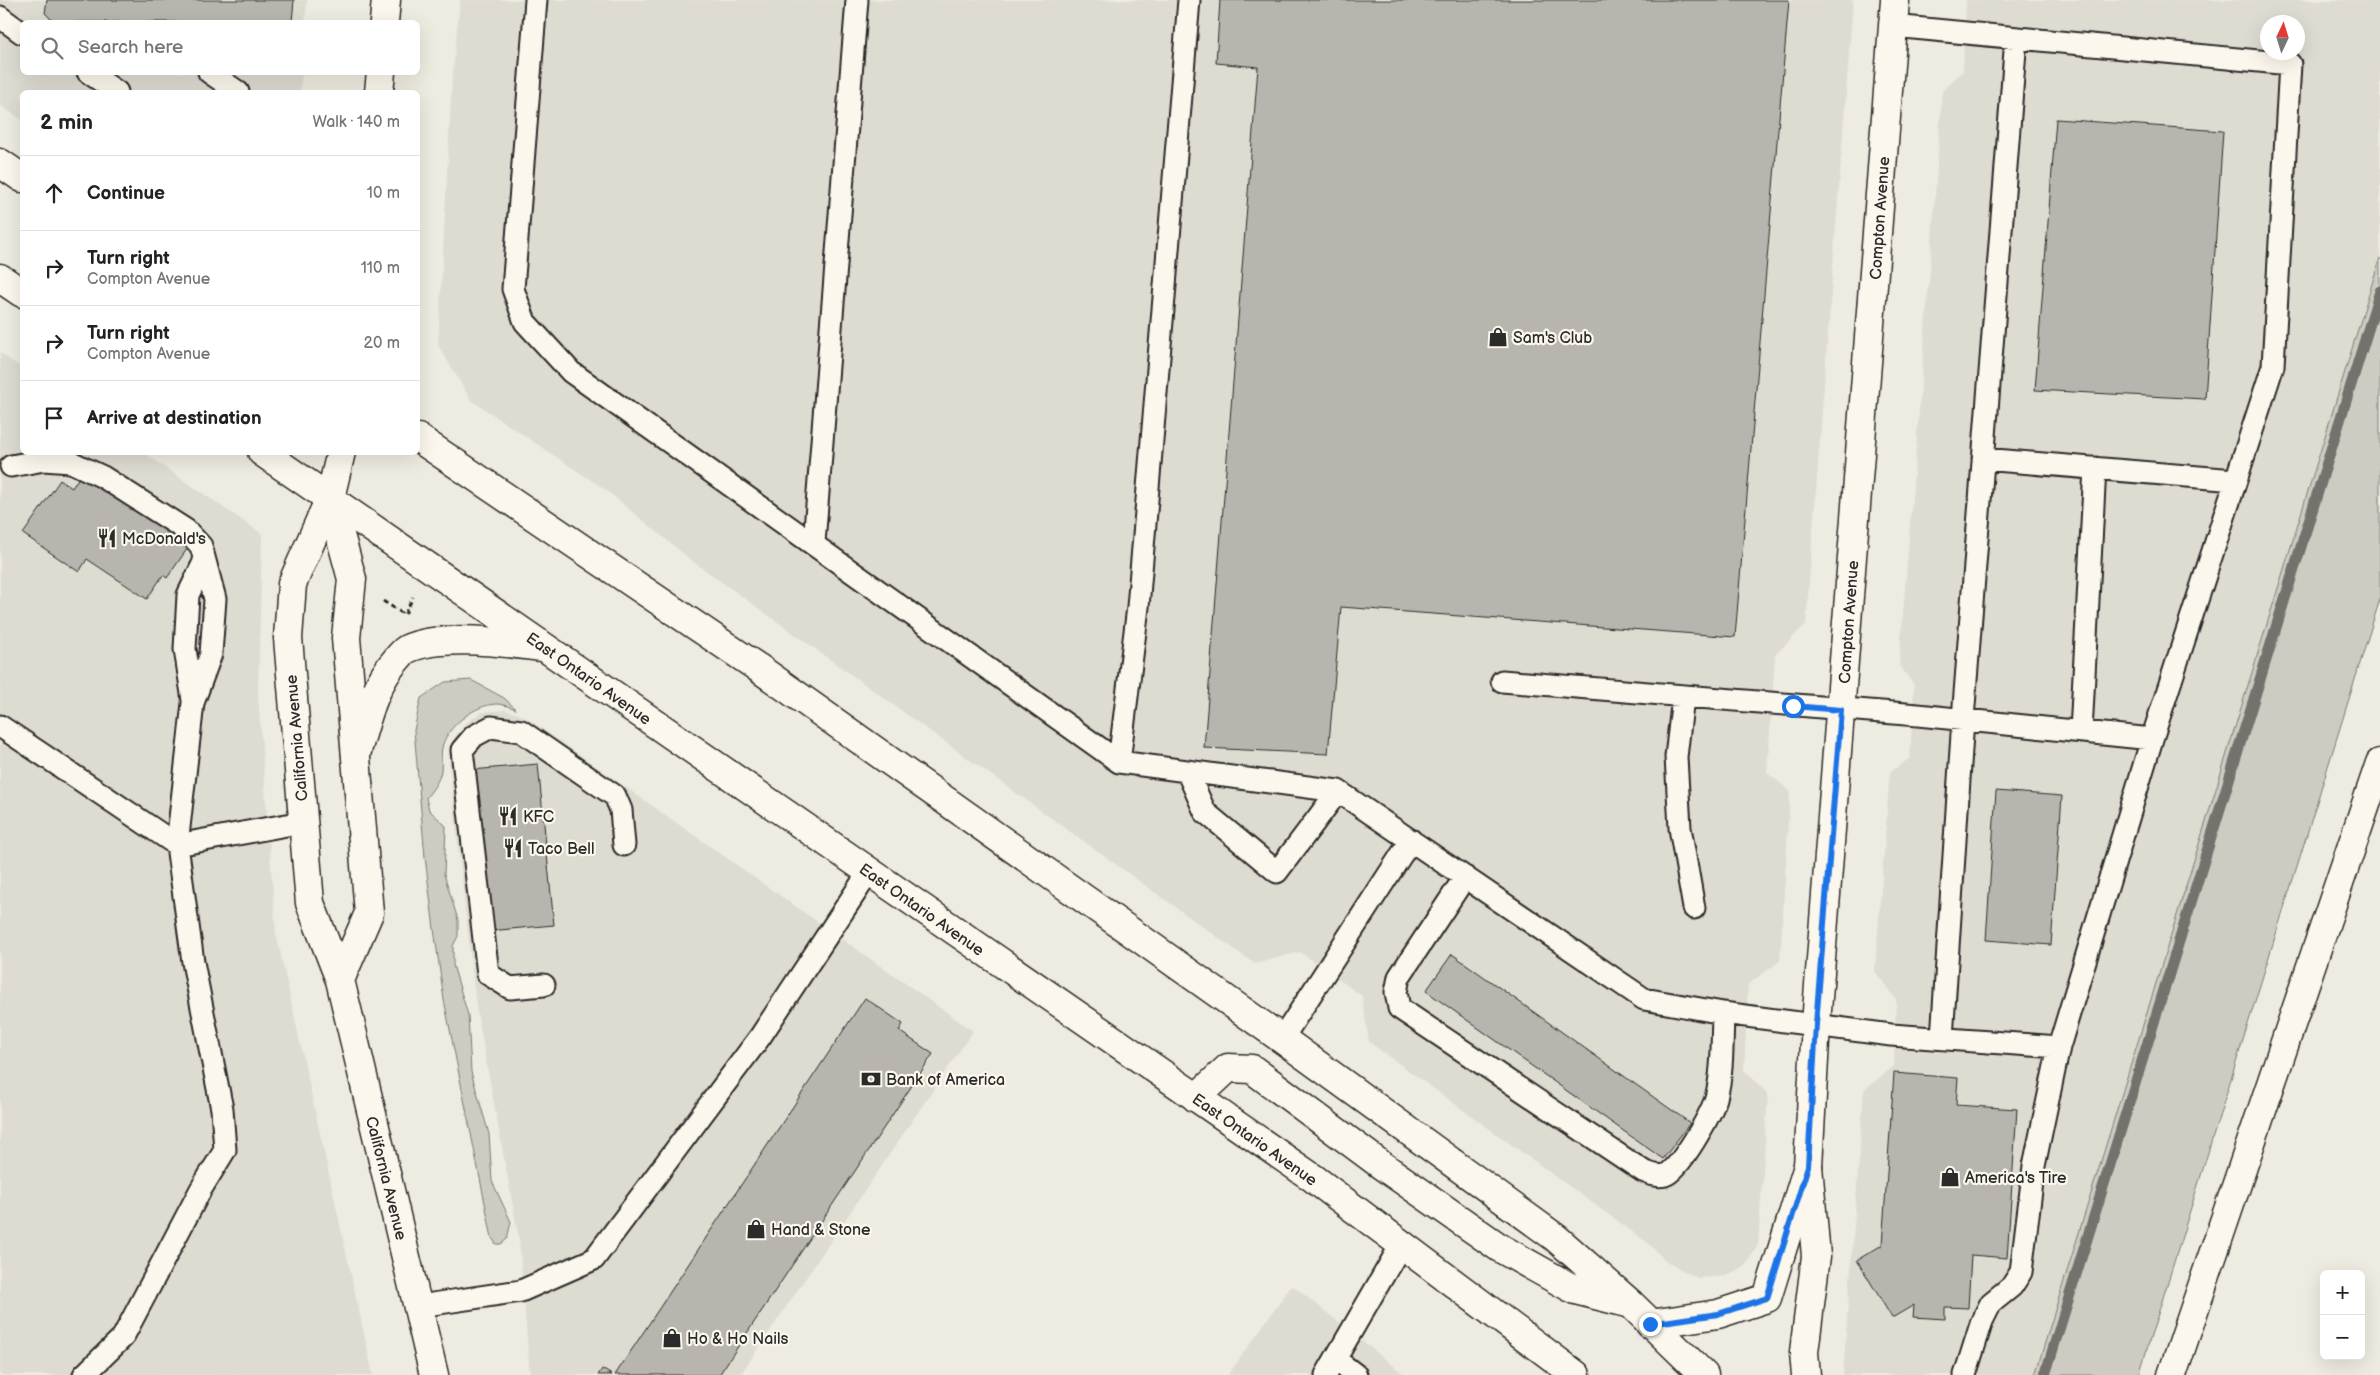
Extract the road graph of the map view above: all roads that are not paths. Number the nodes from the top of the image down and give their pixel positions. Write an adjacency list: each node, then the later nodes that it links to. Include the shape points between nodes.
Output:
1 (386, 0): 7 (main road)
2 (536, 0): 28 (lane, via 513,289 525,322 571,372)
3 (857, 0): 28 (lane)
4 (1189, 0): 38 (lane, via 1138,607)
5 (1894, 13): 9 (lane); 32 (main road, Compton Avenue)
6 (0, 17): 8 (lane)
7 (384, 20)
8 (20, 32)
9 (2016, 38): 23 (lane); 26 (lane, via 2290,64 2274,366)
10 (92, 75): 13 (lane)
11 (213, 75): 14 (lane)
12 (380, 75): 15 (main road)
13 (114, 90)
14 (235, 90)
15 (379, 90)
16 (0, 163): 17 (main road)
17 (20, 177)
18 (0, 278): 19 (main road)
19 (20, 292)
20 (420, 439): 54 (main road, via 756,667)
21 (266, 455): 27 (main road, East Ontario Avenue)
22 (340, 455): 27 (main road, California Avenue)
23 (1983, 459): 25 (lane); 33 (lane)
24 (11, 466): 44 (lane, via 44,460 71,462 103,477 186,530 201,546 204,562 188,594 185,649 193,703)
25 (2095, 468): 26 (lane); 35 (lane)
26 (2235, 480): 36 (lane)
27 (330, 498): 29 (main road, East Ontario Avenue); 37 (main road, California Avenue, via 352,579 346,638); 42 (main road, California Avenue, via 292,584 288,638)
28 (814, 543): 38 (lane)
29 (545, 647): 37 (main road, via 485,641 434,642 406,650 389,668 375,694); 46 (main road, East Ontario Avenue)
30 (1502, 682): 31 (lane)
31 (1683, 697): 32 (lane); 48 (lane, via 1676,757 1680,828)
32 (1841, 710): 33 (lane); 52 (main road, Compton Avenue)
33 (1963, 719): 35 (lane); 53 (lane)
34 (0, 726): 44 (lane)
35 (2081, 732): 36 (lane)
36 (2152, 739): 55 (lane)
37 (356, 754): 49 (main road, California Avenue, via 369,913)
38 (1120, 762): 40 (lane)
39 (2380, 763): 62 (main road)
40 (1187, 771): 41 (lane); 41 (lane, via 1205,812 1277,872)
41 (1338, 791): 43 (lane)
42 (303, 822): 44 (lane); 49 (main road, California Avenue, via 310,903)
43 (1411, 840): 47 (lane); 54 (lane)
44 (177, 845): 64 (lane, via 192,962 222,1109 225,1150 123,1337)
45 (624, 845): 50 (lane, via 621,810 615,796 521,731 490,727 474,736 462,750 488,974 510,988)
46 (869, 872): 56 (main road, East Ontario Avenue); 60 (lane, via 760,1037 594,1259 521,1291)
47 (1465, 877): 51 (lane, via 1644,999); 51 (lane, via 1399,977 1396,992 1399,1008 1642,1171 1655,1176 1675,1168 1710,1113 1719,1077)
48 (1694, 908)
49 (340, 980): 60 (main road, California Avenue)
50 (544, 985)
51 (1723, 1013): 52 (lane)
52 (1816, 1024): 53 (lane, via 1891,1035); 57 (main road, Compton Avenue)
53 (1942, 1038): 55 (lane)
54 (1282, 1039): 59 (main road, via 1556,1238)
55 (2059, 1047): 70 (lane, via 2034,1166 2021,1272 2012,1286 1991,1303)
56 (1196, 1098): 58 (main road, East Ontario Avenue, via 1313,1178); 59 (main road, via 1228,1068 1252,1069 1500,1248 1575,1290)
57 (1808, 1166): 61 (main road, Compton Avenue, via 1767,1298 1718,1314); 69 (main road, via 1816,1256 1804,1352)
58 (1401, 1244): 63 (lane); 67 (main road, East Ontario Avenue)
59 (1631, 1304): 61 (main road)
60 (419, 1306): 65 (main road, California Avenue)
61 (1650, 1324): 68 (main road)
62 (2188, 1327): 71 (main road); 72 (main road)
63 (1331, 1367): 66 (lane)
64 (84, 1375)
65 (434, 1375)
66 (1356, 1375)
67 (1576, 1375)
68 (1704, 1375)
69 (1806, 1375)
70 (1964, 1375)
71 (2172, 1375)
72 (2179, 1375)

